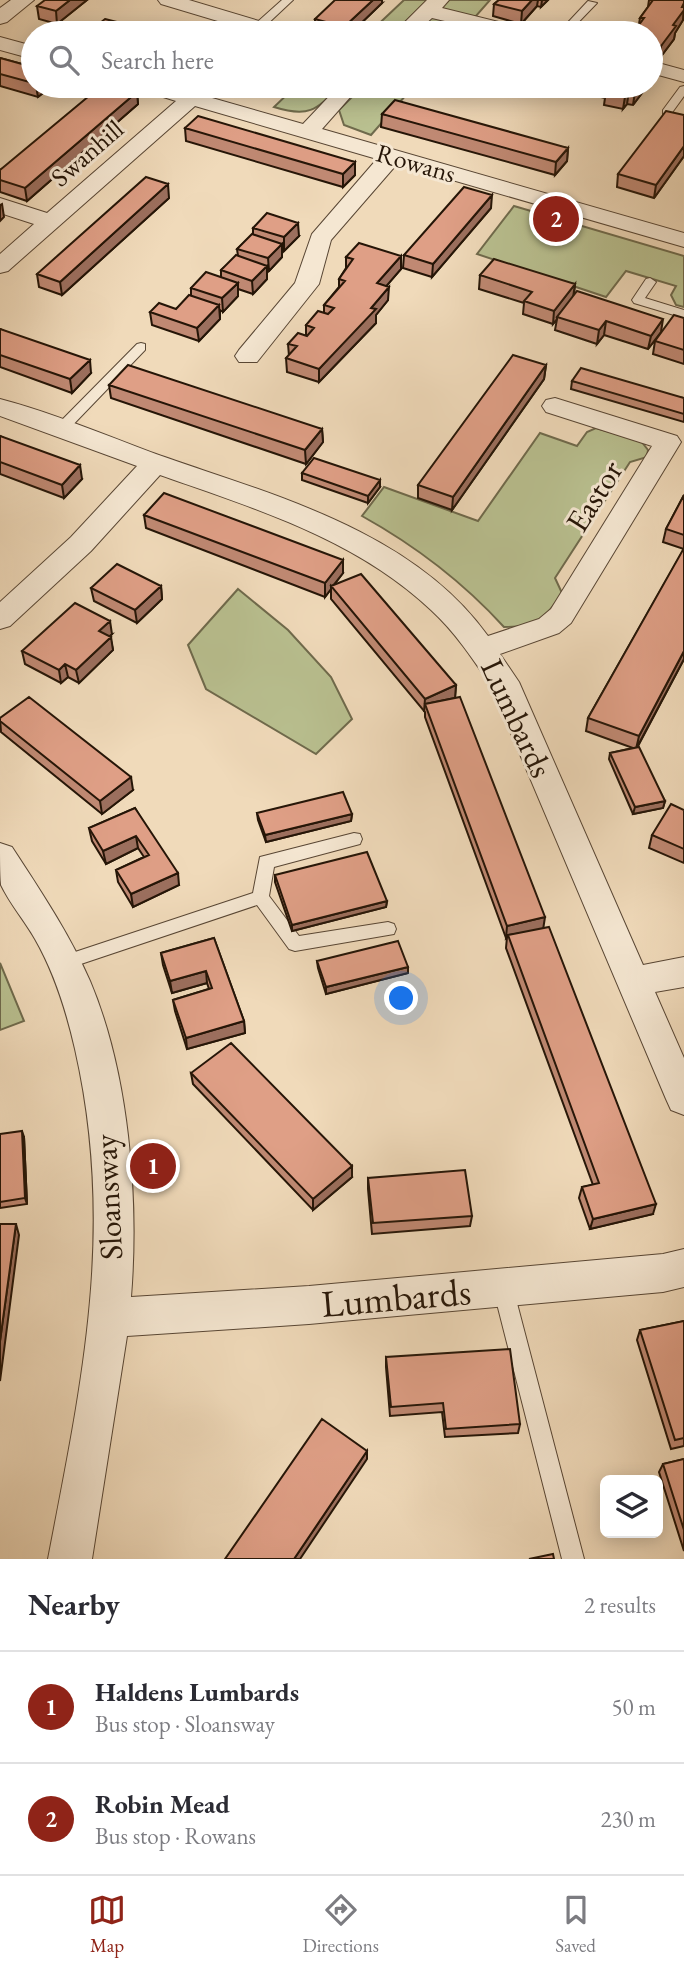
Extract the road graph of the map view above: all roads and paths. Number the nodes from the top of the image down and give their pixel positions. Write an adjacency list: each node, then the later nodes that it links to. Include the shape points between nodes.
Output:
1 (24, 0): 6 (street)
2 (168, 0): 7 (street)
3 (288, 0): 8 (lane)
4 (592, 3): 11 (lane)
5 (434, 5): 9 (street); 10 (street)
6 (0, 18)
7 (235, 21)
8 (265, 21)
9 (417, 21)
10 (483, 21)
11 (575, 21)
12 (0, 43): 13 (street)
13 (21, 49)
14 (663, 70): 15 (street)
15 (684, 76)
16 (684, 89): 19 (lane)
17 (192, 98): 20 (street, Rowans); 23 (street, Swanhill)
18 (339, 98): 20 (street)
19 (667, 112)
20 (308, 131): 21 (street, Rowans)
21 (392, 156): 24 (street, Rowans); 29 (street, via 320,239 307,284)
22 (0, 205): 23 (street, Swanhill)
23 (51, 222): 25 (street, Swanhill)
24 (684, 240)
25 (0, 266)
26 (650, 282): 27 (lane, via 638,300)
27 (684, 314)
28 (141, 347): 32 (lane)
29 (248, 356)
30 (555, 406): 35 (street, Eastor, via 668,442 561,616 549,626)
31 (0, 407): 32 (street, Lumbards)
32 (61, 429): 33 (street, Lumbards)
33 (156, 463): 34 (street, via 81,544); 35 (street, Lumbards, via 353,538 425,586)
34 (0, 620)
35 (484, 648): 42 (street, Lumbards, via 504,682)
36 (354, 839): 38 (lane, via 266,862)
37 (0, 856): 40 (street, Sloansway)
38 (261, 897): 39 (lane, via 295,944); 40 (lane)
39 (388, 929)
40 (63, 963): 46 (street, Sloansway, via 81,1003 104,1112 116,1238)
41 (684, 972): 42 (street)
42 (633, 982): 43 (street, Lumbards)
43 (684, 1099)
44 (684, 1268): 45 (street, Lumbards)
45 (503, 1288): 46 (street, Lumbards); 48 (lane)
46 (107, 1318): 47 (street, Sloansway)
47 (70, 1559)
48 (573, 1559)

